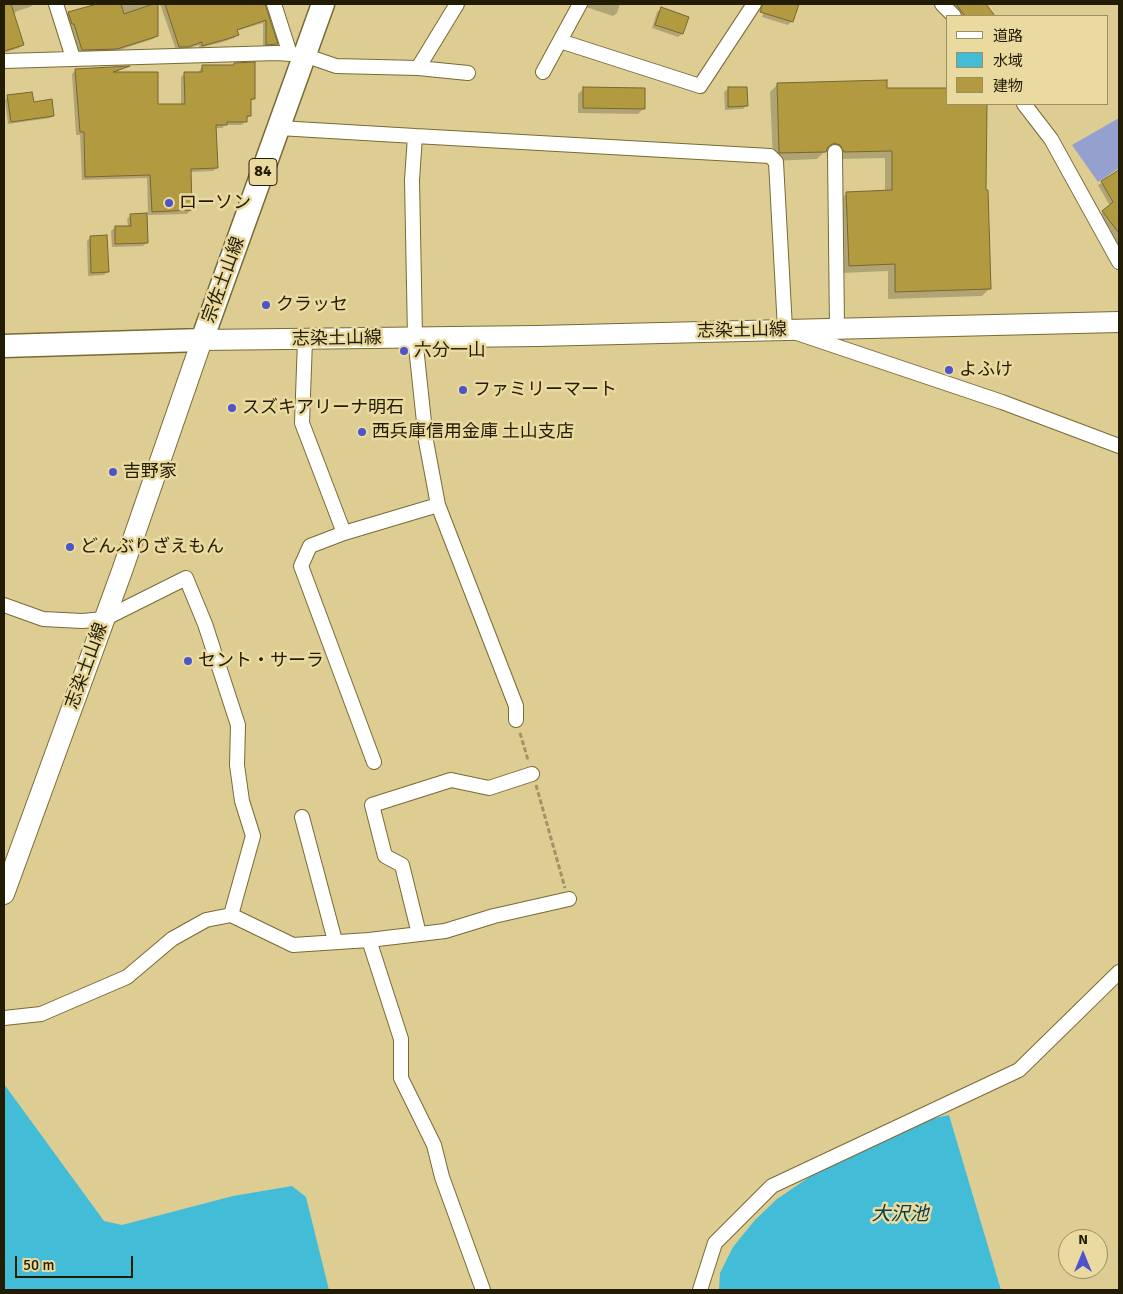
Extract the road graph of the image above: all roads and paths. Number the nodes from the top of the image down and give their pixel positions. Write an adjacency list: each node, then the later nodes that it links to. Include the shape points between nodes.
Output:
1 (56, 4): 11 (street)
2 (274, 4): 10 (street)
3 (324, 4): 10 (main road, 宗佐土山線 / 84)
4 (457, 4): 13 (street)
5 (580, 4): 9 (street)
6 (754, 4): 9 (street, via 700,86)
7 (942, 4): 8 (street)
8 (953, 15)
9 (560, 41): 14 (street)
10 (297, 55): 11 (street); 13 (street, via 336,66); 17 (main road, 宗佐土山線 / 84)
11 (73, 58): 12 (street)
12 (4, 61)
13 (418, 68): 15 (street)
14 (542, 72)
15 (468, 73)
16 (1025, 105): 20 (street, via 1051,139)
17 (279, 128): 18 (street); 25 (main road, 宗佐土山線 / 84)
18 (415, 136): 23 (street, via 770,156 776,162); 24 (street, via 412,180)
19 (835, 152): 22 (street)
20 (1119, 262)
21 (1119, 322): 22 (main road, 志染土山線)
22 (837, 328): 23 (main road, 志染土山線)
23 (785, 329): 24 (main road, 志染土山線); 28 (street, via 1002,402)
24 (414, 337): 26 (main road, 志染土山線); 29 (street, via 426,440)
25 (202, 340): 26 (main road, 志染土山線); 27 (main road, 宗佐土山線); 32 (main road, 志染土山線)
26 (305, 340): 30 (street, via 302,423)
27 (4, 346)
28 (1119, 446)
29 (438, 505): 30 (street); 33 (street, via 516,706)
30 (344, 533): 34 (street, via 310,546 301,566)
31 (4, 605): 32 (street, via 43,619)
32 (104, 619): 37 (main road, 志染土山線); 39 (street, via 186,578 205,624 238,725 237,765 242,801 253,836)
33 (516, 720): 35 (path)
34 (374, 762)
35 (532, 774): 38 (path); 40 (street, via 489,788 451,780 372,805 386,856 402,865)
36 (302, 816): 42 (street)
37 (4, 894)
38 (568, 899): 40 (street, via 445,931)
39 (231, 915): 42 (street, via 293,945); 44 (street, via 206,920 172,939 128,977 41,1014)
40 (419, 934): 41 (street)
41 (369, 940): 42 (street); 45 (street, via 401,1039 401,1078 434,1145 442,1177)
42 (335, 942)
43 (1119, 972): 46 (street, via 1019,1070 772,1186 715,1243)
44 (4, 1018)
45 (484, 1290)
46 (700, 1290)

